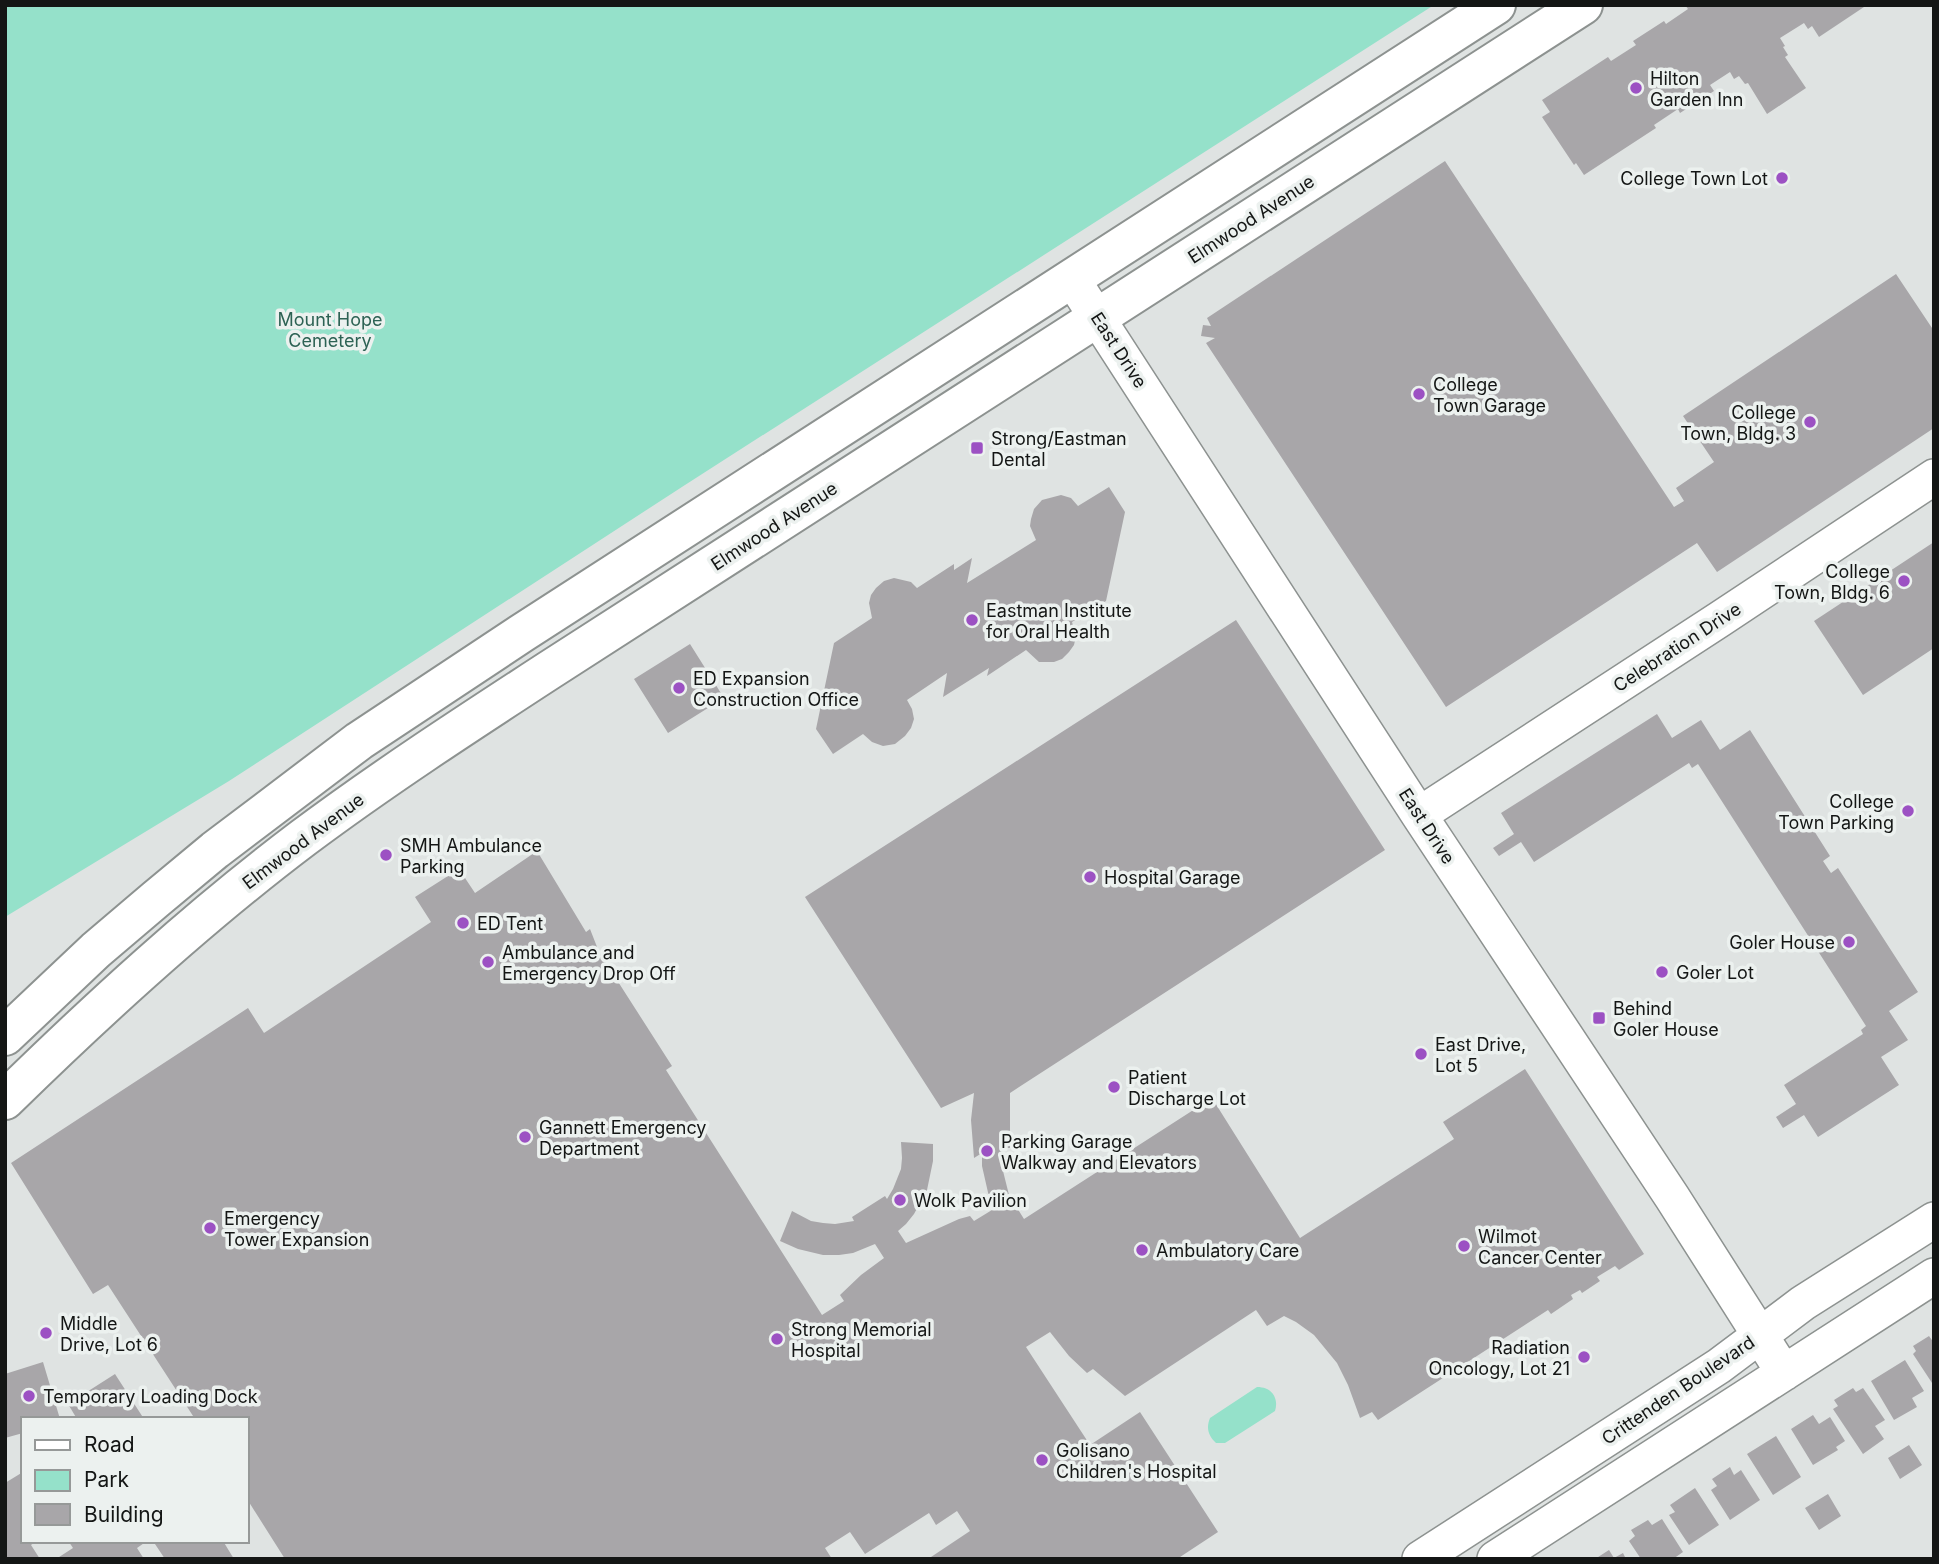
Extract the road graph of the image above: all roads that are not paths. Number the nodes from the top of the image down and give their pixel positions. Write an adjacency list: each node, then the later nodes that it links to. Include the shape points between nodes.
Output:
1 (1496, 5): 3 (main road)
2 (1583, 5): 4 (main road, Elmwood Avenue)
3 (1072, 279): 4 (street, East Drive); 7 (main road, via 359,741 156,899)
4 (1097, 317): 6 (street, East Drive); 8 (main road, Elmwood Avenue, via 381,782 302,839 156,958)
5 (1934, 477): 6 (street, Celebration Drive)
6 (1419, 815): 11 (street, East Drive)
7 (5, 1036)
8 (5, 1100)
9 (1934, 1220): 11 (street, Crittenden Boulevard)
10 (1934, 1276): 12 (street)
11 (1760, 1335): 12 (street, East Drive); 13 (street, Crittenden Boulevard)
12 (1784, 1373): 14 (street)
13 (1428, 1557)
14 (1495, 1559)

